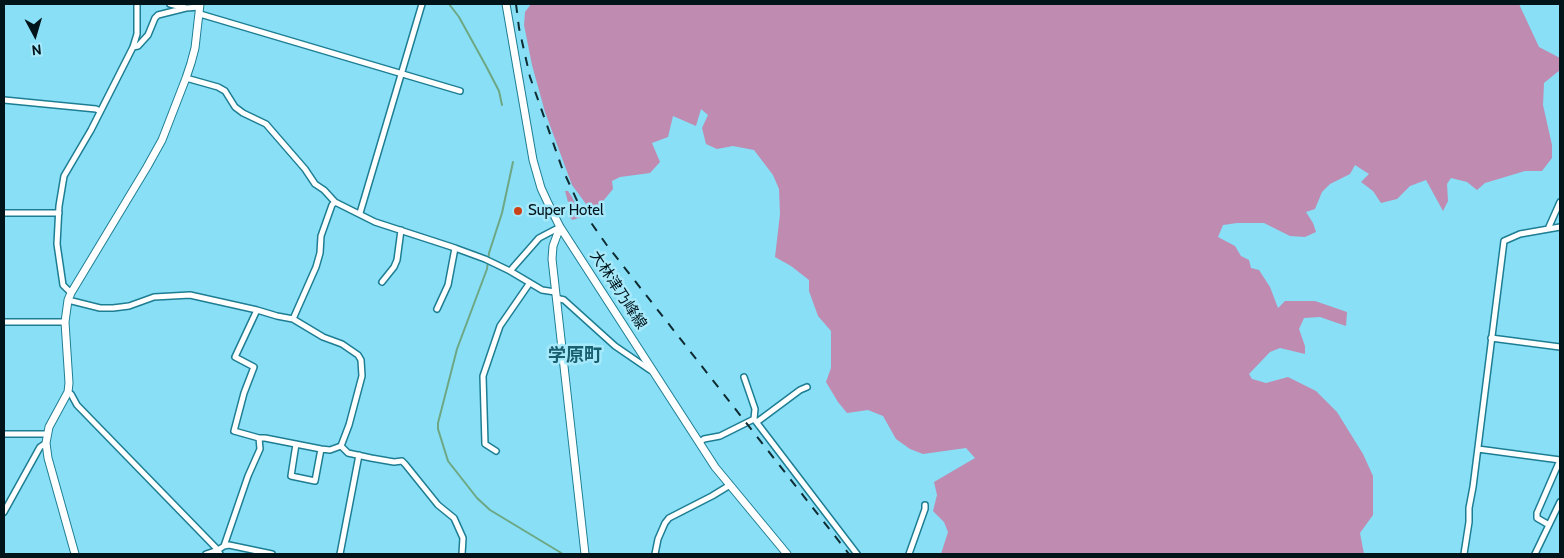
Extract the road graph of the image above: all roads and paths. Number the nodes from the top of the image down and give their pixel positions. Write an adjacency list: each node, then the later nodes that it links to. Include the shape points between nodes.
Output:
1 (137, 4): 7 (street, via 137,34)
2 (170, 4): 5 (street)
3 (422, 4): 8 (street)
4 (506, 4): 18 (street, 大林津乃峰線, via 534,160 541,188)
5 (186, 8): 6 (street); 7 (street, via 158,15 148,35)
6 (200, 8): 8 (street); 9 (street, via 195,48)
7 (133, 47): 12 (street)
8 (401, 74): 10 (street); 17 (street)
9 (186, 78): 13 (street, via 225,91 243,114 266,124 315,184); 27 (street, via 162,140)
10 (460, 91)
11 (4, 100): 12 (street)
12 (100, 111): 16 (street, via 64,176)
13 (335, 202): 17 (street); 30 (street, via 321,236 316,267)
14 (1560, 202): 20 (street)
15 (4, 213): 16 (street)
16 (59, 213): 27 (street, via 57,235 61,274)
17 (360, 213): 21 (street, via 375,222)
18 (560, 227): 23 (street, via 539,238); 26 (street, via 552,252); 35 (street, 大林津乃峰線)
19 (1560, 227): 20 (street)
20 (1548, 229): 33 (street, via 1520,234 1504,241)
21 (401, 230): 22 (street); 24 (street, via 397,260)
22 (455, 248): 23 (street); 28 (street, via 448,285)
23 (510, 271): 25 (street)
24 (382, 282)
25 (529, 284): 26 (street); 49 (street, via 500,326 483,376 485,444)
26 (555, 295): 35 (street, via 615,346); 64 (street)
27 (69, 297): 29 (street, via 100,308 113,308 154,297 190,296); 32 (street)
28 (437, 309)
29 (258, 310): 30 (street); 42 (street, via 235,356 254,367 234,431)
30 (293, 319): 46 (street, via 342,344 361,360 362,376)
31 (4, 322): 32 (street)
32 (65, 322): 38 (street)
33 (1492, 338): 34 (street); 48 (street)
34 (1560, 347)
35 (655, 372): 43 (street, 大林津乃峰線)
36 (744, 377): 39 (street)
37 (806, 387): 39 (street)
38 (68, 392): 41 (street); 58 (street)
39 (756, 421): 43 (street); 67 (street)
40 (4, 434): 41 (street)
41 (48, 434): 44 (street)
42 (259, 438): 45 (street); 57 (street, via 260,449)
43 (700, 442): 52 (street, 大林津乃峰線)
44 (46, 443): 55 (street, via 40,447); 59 (street)
45 (296, 444): 47 (street); 47 (street, via 291,476 314,481)
46 (341, 446): 47 (street); 50 (street, via 348,453)
47 (321, 449)
48 (1478, 449): 51 (street); 69 (street)
49 (496, 451)
50 (359, 455): 62 (street); 63 (street, via 402,461 438,505 454,518 463,538)
51 (1560, 460): 56 (street, via 1537,513 1537,518)
52 (730, 485): 65 (street, via 669,518 658,539); 66 (street, 大林津乃峰線)
53 (1560, 502): 56 (street)
54 (925, 505): 68 (street)
55 (4, 512)
56 (1549, 525): 70 (street)
57 (224, 546): 58 (street); 61 (street)
58 (219, 552): 60 (street)
59 (75, 554)
60 (206, 554)
61 (272, 554)
62 (340, 554)
63 (462, 554)
64 (585, 554)
65 (656, 554)
66 (787, 554)
67 (857, 554)
68 (909, 554)
69 (1464, 554)
70 (1534, 554)

